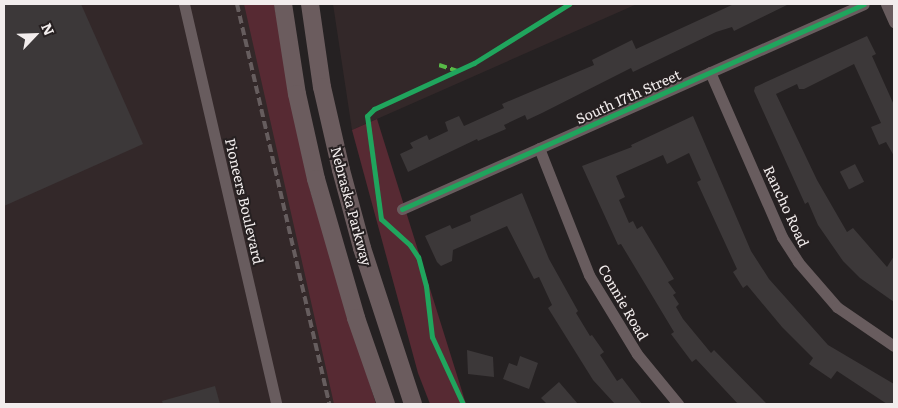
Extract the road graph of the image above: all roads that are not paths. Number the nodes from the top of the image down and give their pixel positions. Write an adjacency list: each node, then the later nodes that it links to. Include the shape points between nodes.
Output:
1 (184, 4): 11 (street, Pioneers Boulevard)
2 (283, 4): 12 (main road, Nebraska Parkway, via 297,94 316,179 356,318)
3 (310, 4): 13 (main road, Nebraska Parkway, via 322,87 341,170 366,263)
4 (864, 4): 7 (street, South 17th Street)
5 (886, 4): 6 (street)
6 (894, 22)
7 (710, 72): 8 (street, South 17th Street); 10 (street, Rancho Road, via 782,237 798,262 837,308)
8 (538, 148): 9 (street, South 17th Street); 14 (street, Connie Road, via 590,275 637,354)
9 (402, 209)
10 (894, 346)
11 (276, 404)
12 (386, 404)
13 (413, 404)
14 (678, 404)

